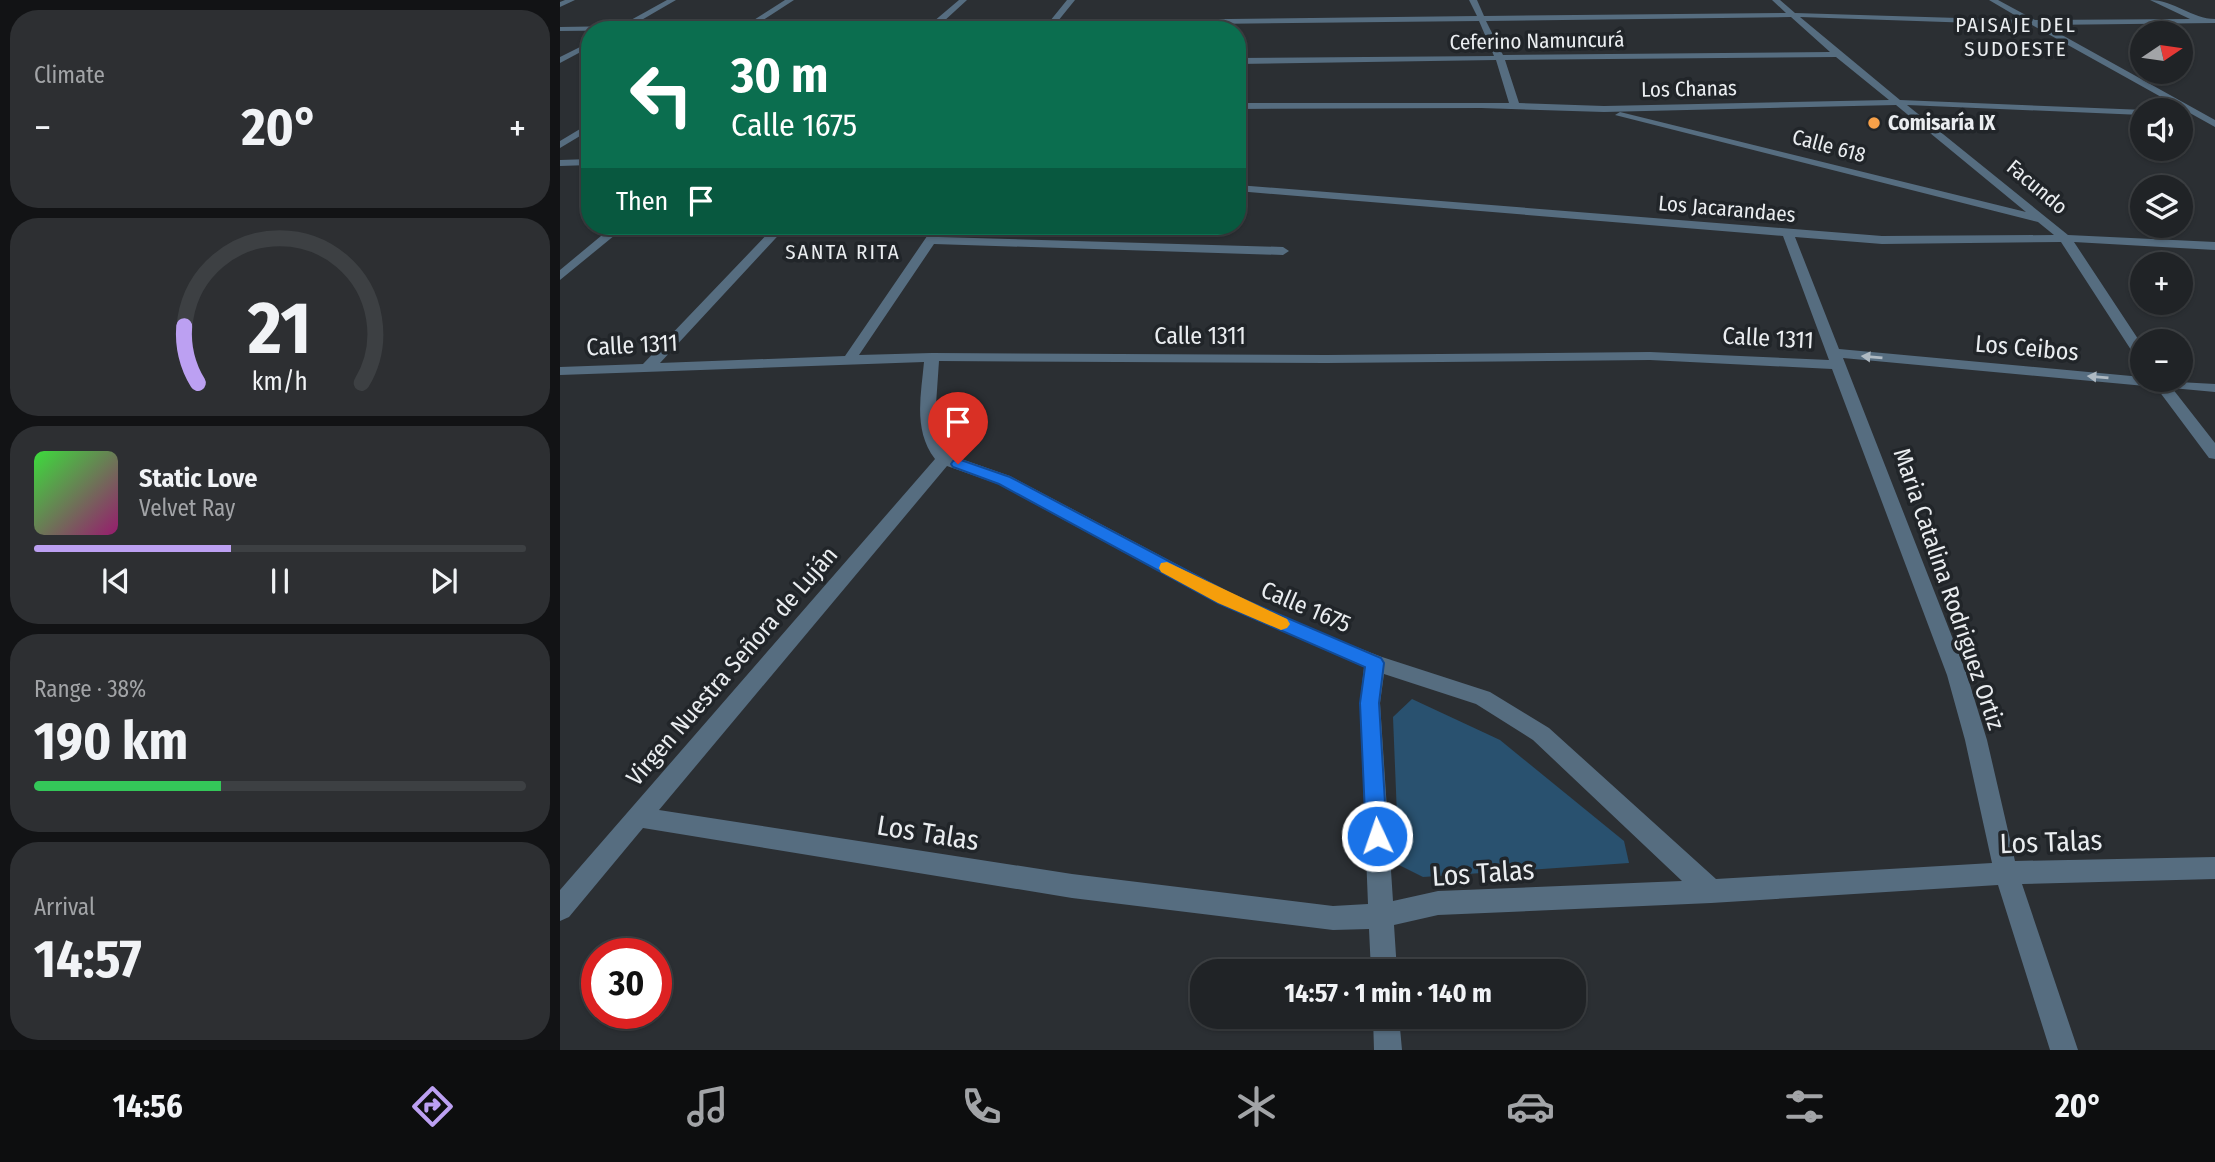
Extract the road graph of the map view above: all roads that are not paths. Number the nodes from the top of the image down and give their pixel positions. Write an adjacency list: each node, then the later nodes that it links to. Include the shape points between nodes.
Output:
1 (571, 0): 10 (street)
2 (672, 0): 13 (street)
3 (790, 0): 14 (street)
4 (964, 0): 15 (street)
5 (1071, 0): 16 (street)
6 (1473, 0): 12 (street)
7 (1776, 0): 11 (street, Facundo)
8 (1993, 0): 18 (street)
9 (2154, 0): 17 (street)
10 (560, 5)
11 (1793, 15): 12 (street); 18 (street); 25 (street, Facundo)
12 (1483, 19): 20 (street); 26 (street)
13 (633, 21)
14 (756, 21)
15 (941, 21)
16 (1054, 21)
17 (2202, 21): 18 (street); 19 (street); 21 (street)
18 (2033, 22): 35 (street)
19 (2215, 22)
20 (1246, 23)
21 (2215, 27)
22 (560, 29): 23 (street)
23 (581, 29)
24 (581, 49): 27 (street)
25 (1838, 54): 26 (street, Ceferino Namuncurá); 29 (street, Facundo)
26 (1500, 59): 28 (street, Ceferino Namuncurá); 31 (street)
27 (560, 60)
28 (1246, 61)
29 (1900, 102): 32 (street, Los Chanas); 33 (street, Los Chanas); 43 (street, Facundo)
30 (1246, 106): 31 (street, Los Chanas)
31 (1514, 106): 32 (street, Los Chanas)
32 (1604, 109): 43 (street, Calle 618)
33 (2130, 112)
34 (2193, 114): 35 (street)
35 (2198, 114): 36 (street); 37 (street)
36 (2215, 114)
37 (2215, 124)
38 (581, 132): 39 (street)
39 (560, 145)
40 (581, 162): 41 (street)
41 (560, 163)
42 (1246, 189): 44 (street, Los Jacarandaes)
43 (2045, 220): 48 (street, Facundo)
44 (1788, 234): 48 (street, Los Jacarandaes, via 1907,242); 56 (street, Maria Catalina Rodriguez Ortiz)
45 (609, 235): 52 (street)
46 (773, 235): 57 (street)
47 (935, 235): 49 (street)
48 (2065, 238): 50 (street, Los Jacarandaes); 53 (street, Facundo)
49 (932, 240): 51 (street); 55 (street)
50 (2215, 246)
51 (1283, 251)
52 (560, 276)
53 (2130, 338)
54 (932, 357): 55 (street, Calle 1311); 56 (street, Calle 1311); 64 (street, via 927,419 934,446)
55 (850, 359): 57 (street, Calle 1311)
56 (1838, 359): 59 (street, Los Ceibos, one-way to 56); 68 (street, Maria Catalina Rodriguez Ortiz, via 1957,675)
57 (648, 367): 58 (street, Calle 1311)
58 (560, 371)
59 (2130, 379)
60 (2193, 385): 61 (street, Los Ceibos)
61 (2215, 388)
62 (2167, 392): 63 (street)
63 (2215, 454)
64 (944, 458): 65 (street, Calle 1675, via 1004,480 1224,598); 66 (street, Virgen Nuestra Señora de Luján)
65 (1375, 663): 69 (street, Calle 1675, via 1483,698 1515,716 1541,734); 71 (street, via 1370,703)
66 (638, 817): 70 (street, Virgen Nuestra Señora de Luján); 71 (street, Los Talas, via 1085,888 1309,916)
67 (2215, 868): 68 (street, Los Talas)
68 (2006, 873): 69 (street, Los Talas); 75 (street, Maria Catalina Rodriguez Ortiz)
69 (1711, 891): 71 (street, Los Talas, via 1438,903)
70 (560, 909)
71 (1381, 916): 72 (street)
72 (1383, 959)
73 (1387, 1029): 74 (street)
74 (1388, 1050)
75 (2064, 1050)

